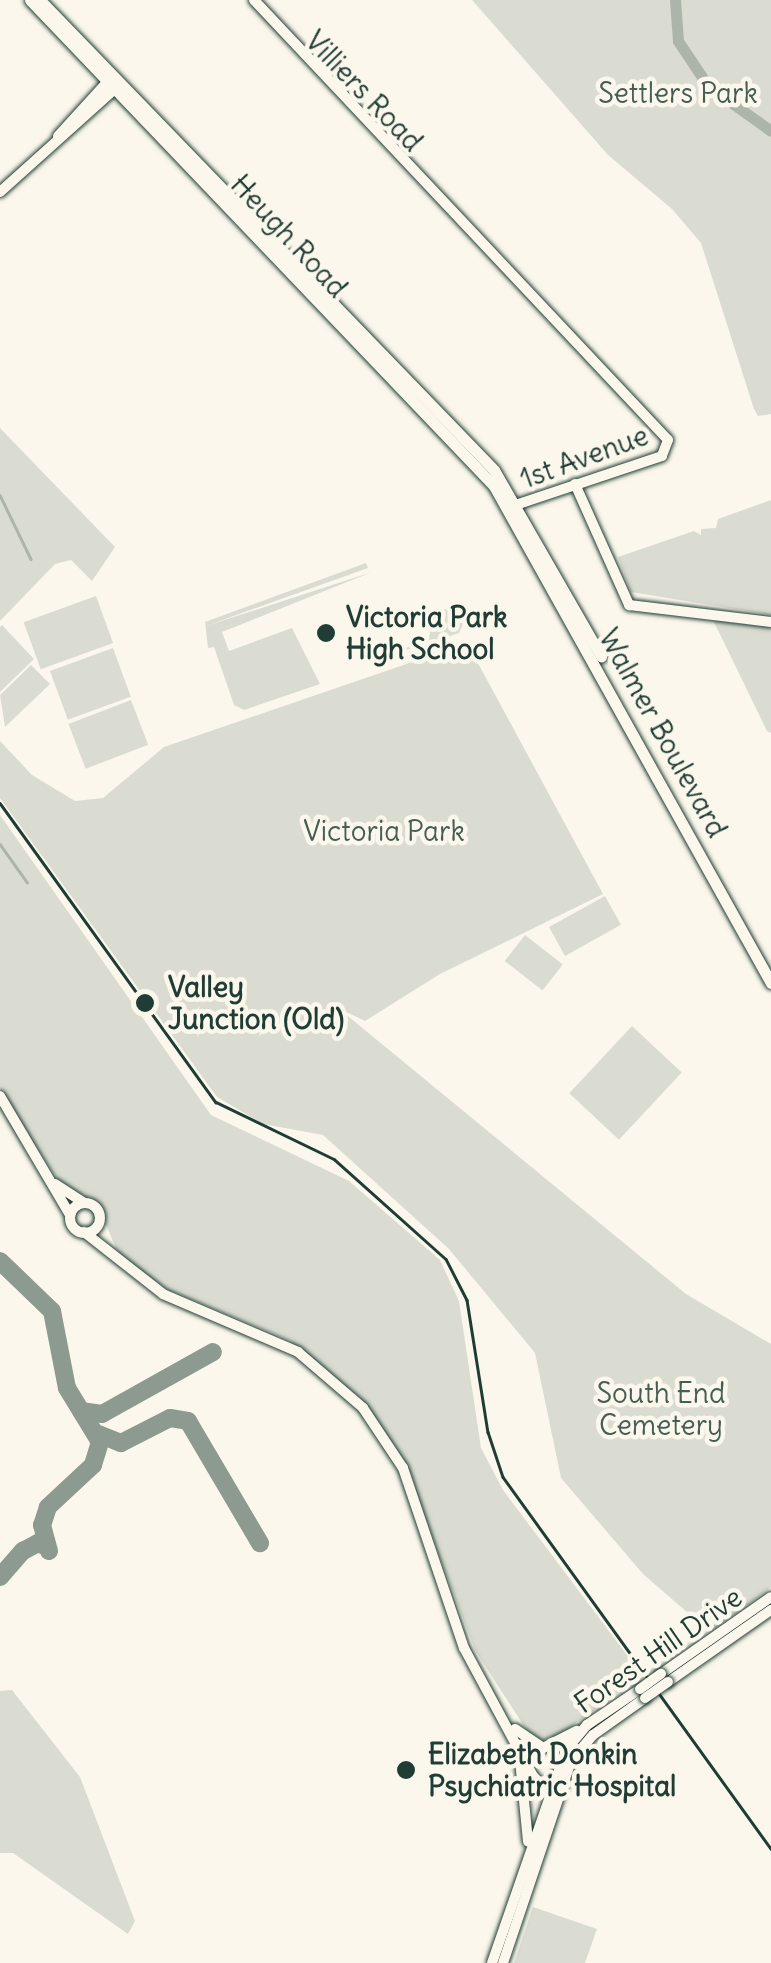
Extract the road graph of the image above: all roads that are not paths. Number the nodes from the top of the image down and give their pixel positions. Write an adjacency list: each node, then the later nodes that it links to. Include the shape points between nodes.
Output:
1 (30, 0): 5 (main road, Heugh Road)
2 (40, 0): 5 (main road, Heugh Road)
3 (246, 0): 6 (street, Villiers Road)
4 (254, 0): 6 (street, Villiers Road)
5 (115, 81): 7 (street); 10 (main road, Heugh Road, via 480,455)
6 (337, 91): 8 (street, Villiers Road, via 652,421 664,445)
7 (0, 192)
8 (644, 461): 9 (street, 1st Avenue)
9 (574, 484): 10 (street, 1st Avenue); 11 (street, via 629,605)
10 (514, 506): 12 (main road, Walmer Boulevard); 13 (main road, Walmer Boulevard)
11 (771, 622)
12 (771, 966)
13 (771, 983)
14 (0, 1096): 15 (street)
15 (50, 1180): 16 (street); 17 (street)
16 (84, 1203): 17 (street); 18 (street, via 96,1208)
17 (70, 1215): 19 (street)
18 (99, 1221): 19 (street); 20 (street)
19 (84, 1232): 20 (street)
20 (125, 1268): 25 (street, via 185,1305 298,1352 362,1408 402,1468 464,1648)
21 (771, 1597): 23 (street, Forest Hill Drive)
22 (771, 1610): 23 (street, Forest Hill Drive)
23 (664, 1678): 24 (street, Forest Hill Drive, bridge)
24 (643, 1693): 26 (street, Forest Hill Drive); 27 (street, Forest Hill Drive, via 583,1744)
25 (510, 1723): 26 (street, via 543,1748); 27 (street); 28 (street, via 526,1793)
26 (587, 1725): 27 (street, Forest Hill Drive, via 566,1750)
27 (551, 1797): 28 (street); 30 (street)
28 (528, 1853): 29 (street)
29 (492, 1963)
30 (504, 1963)

